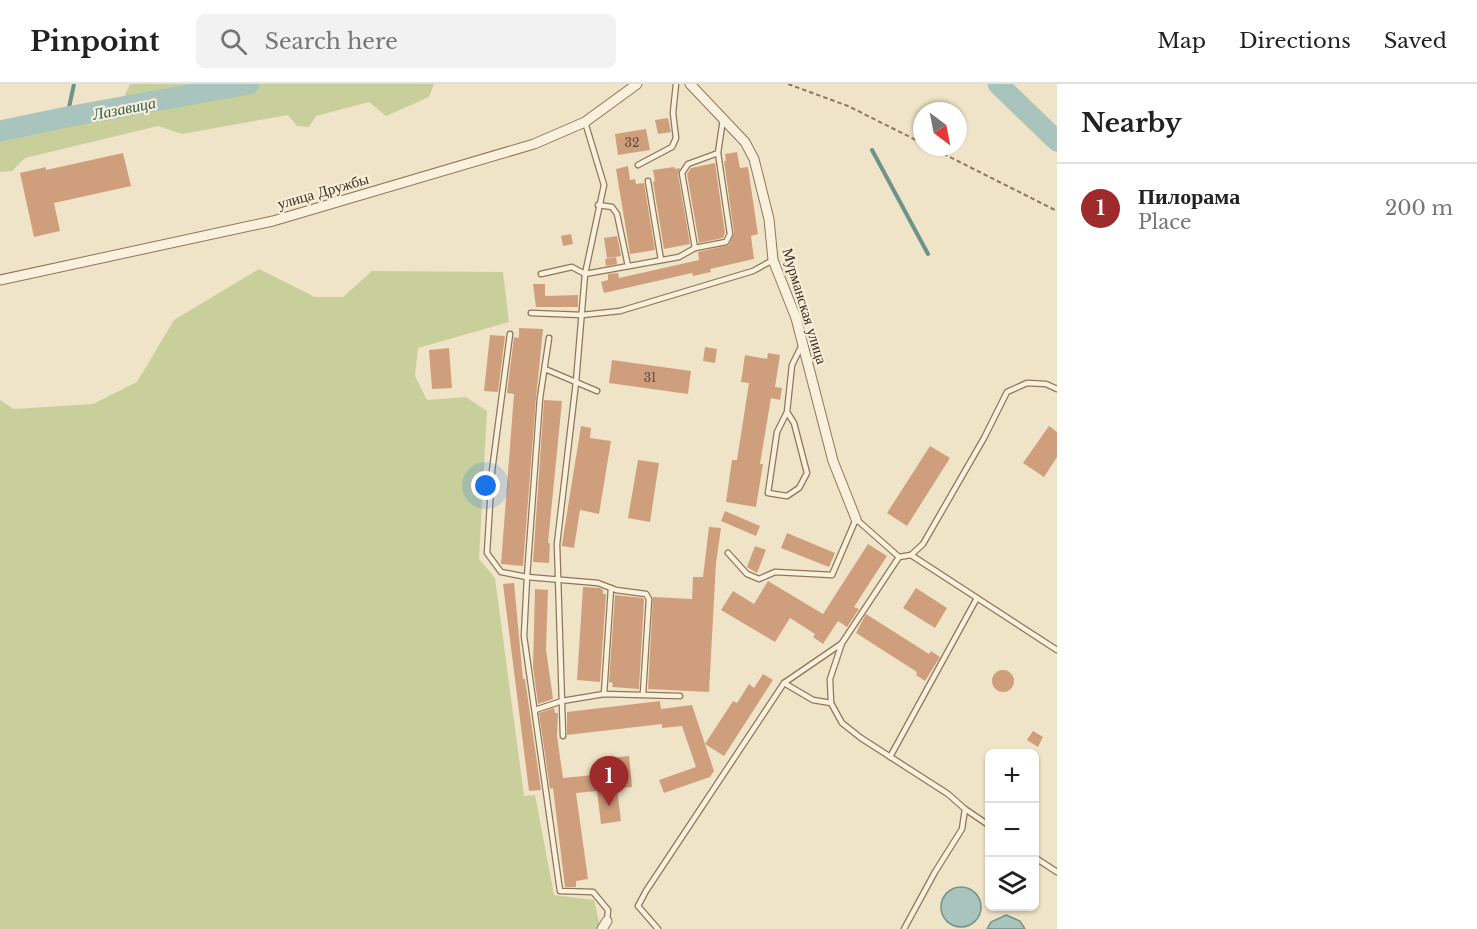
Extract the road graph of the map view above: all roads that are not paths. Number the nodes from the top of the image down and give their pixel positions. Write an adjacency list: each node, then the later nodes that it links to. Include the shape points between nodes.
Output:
1 (637, 84): 5 (street, улица Дружбы)
2 (676, 84): 7 (lane, via 676,138 672,147)
3 (690, 84): 4 (street, Мурманская улица)
4 (723, 119): 6 (lane); 12 (street, Мурманская улица, via 745,142 754,159 769,219)
5 (585, 122): 9 (lane, via 604,185); 16 (street, улица Дружбы, via 534,144 273,221)
6 (718, 153): 10 (lane, via 688,164 682,173); 10 (lane, via 730,234 726,242)
7 (638, 165)
8 (648, 181): 11 (lane)
9 (598, 206): 13 (lane, via 612,207 617,214); 15 (lane)
10 (695, 248): 11 (lane)
11 (662, 260): 13 (lane)
12 (773, 260): 18 (lane, via 753,271 620,311); 21 (street, Мурманская улица)
13 (628, 266): 15 (lane)
14 (541, 274): 15 (lane, via 572,267)
15 (585, 274): 18 (lane)
16 (0, 280)
17 (531, 313): 18 (lane)
18 (582, 315): 23 (lane)
19 (510, 334): 31 (lane, via 492,471 487,553 501,572)
20 (549, 338): 22 (lane)
21 (803, 343): 26 (lane, via 792,365); 27 (street, Мурманская улица, via 833,461)
22 (544, 369): 23 (lane); 31 (lane)
23 (576, 382): 25 (lane); 32 (lane, via 557,544)
24 (1057, 389): 29 (lane, via 1027,383 1007,392 923,544)
25 (597, 391)
26 (787, 412): 26 (lane, via 777,432 768,493 787,496 799,488 807,473 794,423)
27 (856, 519): 28 (lane, via 832,575 775,572 759,579 747,574); 30 (lane)
28 (728, 553)
29 (910, 555): 30 (lane); 34 (lane)
30 (899, 557): 35 (lane)
31 (527, 577): 32 (lane); 43 (lane, via 525,636)
32 (559, 580): 33 (lane); 41 (lane)
33 (611, 588): 38 (lane); 39 (lane, via 646,594 649,599)
34 (977, 598): 36 (lane); 45 (lane)
35 (842, 643): 37 (lane); 42 (lane, via 830,679)
36 (1057, 650)
37 (784, 683): 42 (lane, via 813,700); 52 (lane, via 638,906)
38 (604, 694): 39 (lane); 41 (lane)
39 (643, 694): 40 (lane)
40 (680, 696)
41 (562, 701): 43 (lane); 44 (lane)
42 (831, 703): 45 (lane, via 842,723)
43 (535, 710): 50 (lane, via 560,891 593,892 608,910)
44 (563, 736)
45 (890, 757): 46 (lane)
46 (965, 809): 47 (lane); 51 (lane, via 962,830)
47 (985, 823)
48 (1039, 860): 49 (lane)
49 (1057, 872)
50 (604, 925)
51 (905, 927): 53 (lane)
52 (658, 929)
53 (912, 929)

